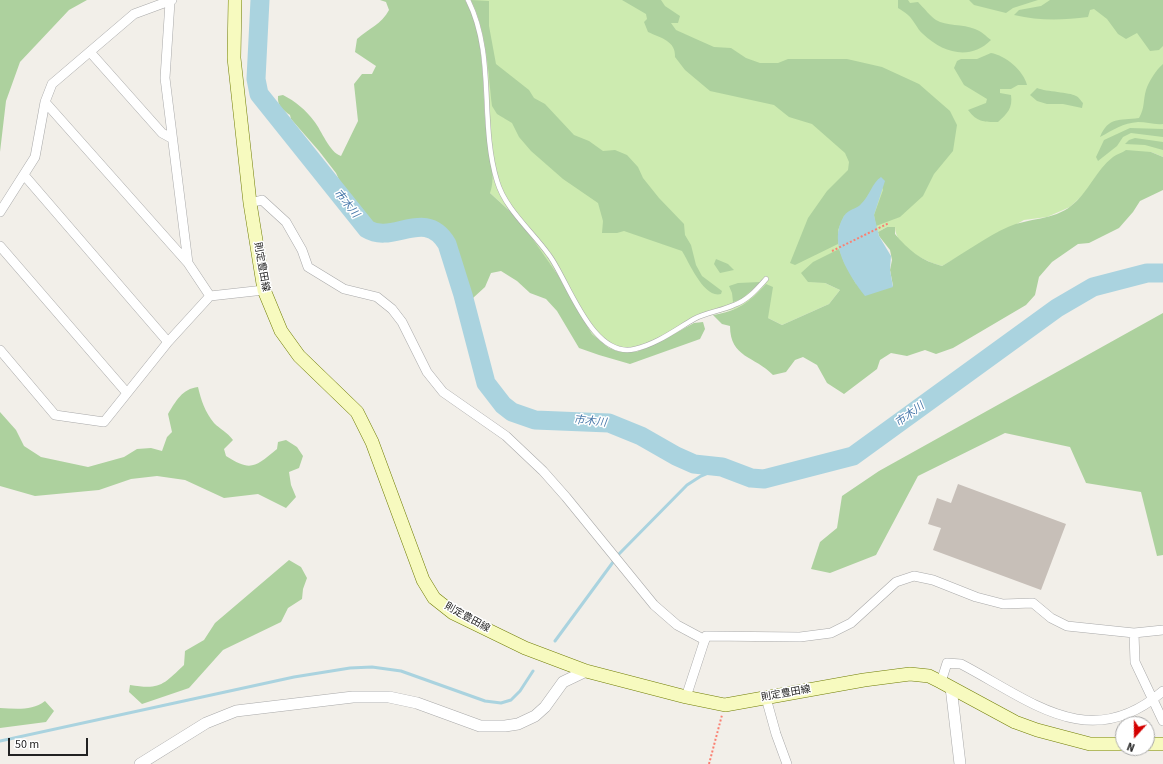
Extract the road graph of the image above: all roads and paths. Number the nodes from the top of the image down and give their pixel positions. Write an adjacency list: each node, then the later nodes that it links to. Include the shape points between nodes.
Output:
1 (234, 0): 8 (main road, 則定豊田線, via 234,58)
2 (468, 0): 14 (lane, via 483,47 492,161 500,192 507,205 550,256 594,331 610,345 634,350 657,341 704,314 743,301)
3 (171, 1): 4 (street, via 134,14); 6 (street, via 165,78)
4 (90, 52): 5 (street, via 52,84); 6 (street, via 162,133)
5 (45, 102): 7 (street, via 35,157); 13 (street)
6 (171, 138): 13 (street)
7 (24, 175): 9 (street); 17 (street)
8 (250, 203): 15 (main road, 則定豊田線); 22 (street, via 262,200 286,222 302,250 308,267 344,289 377,297 392,309 402,322 427,372 443,392 506,436 566,497 654,605 677,625)
9 (0, 212)
10 (889, 223): 12 (path)
11 (0, 246): 19 (street)
12 (832, 251)
13 (188, 263): 16 (street)
14 (766, 279)
15 (264, 290): 16 (street); 23 (main road, 則定豊田線, via 281,331 299,356 357,412 372,442 422,580 434,598 453,613 525,648)
16 (210, 296): 17 (street)
17 (168, 342): 19 (street)
18 (0, 350): 19 (street, via 55,415 104,422)
19 (127, 393)
20 (1163, 630): 21 (street)
21 (1134, 633): 22 (street, via 1066,626 1051,618 1033,603 1003,604 914,576 896,582 850,623 831,633 800,637 706,636); 28 (street, via 1135,662)
22 (705, 640): 26 (street)
23 (586, 671): 26 (main road, 則定豊田線); 32 (street, via 563,682 545,707 535,716 518,724 480,726 396,698 353,697 236,711 206,723)
24 (946, 684): 27 (main road, 則定豊田線, via 929,676 910,674); 28 (street, via 947,663 961,664 1046,711 1081,720 1122,717); 31 (main road, 則定豊田線, via 1015,722 1037,730 1090,744); 35 (street)
25 (1163, 691): 28 (street)
26 (686, 697): 29 (main road, 則定豊田線)
27 (766, 698): 29 (main road, 則定豊田線); 34 (street)
28 (1153, 700): 30 (street)
29 (725, 705): 33 (path)
30 (1163, 721)
31 (1115, 744)
32 (140, 764)
33 (709, 764)
34 (787, 764)
35 (960, 764)

